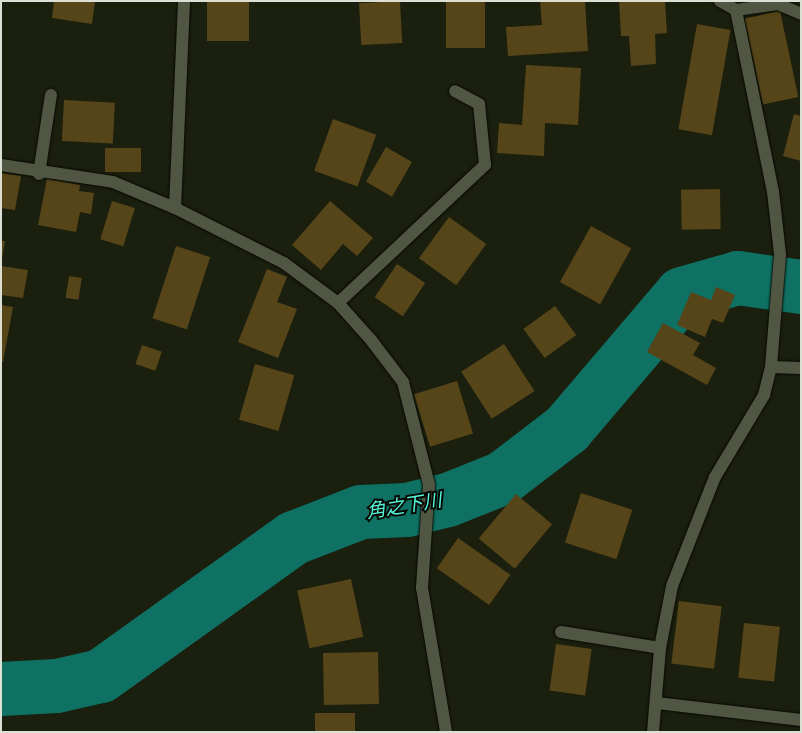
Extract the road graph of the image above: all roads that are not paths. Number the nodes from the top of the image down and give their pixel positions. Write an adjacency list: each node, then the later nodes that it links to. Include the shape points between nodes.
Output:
1 (184, 1): 9 (street)
2 (720, 1): 3 (street)
3 (736, 10): 4 (street, via 778,4); 11 (street, via 773,192 780,254 771,322)
4 (801, 14)
5 (455, 90): 10 (street, via 479,104 485,165)
6 (51, 95): 8 (street)
7 (1, 166): 8 (street)
8 (39, 174): 9 (street, via 114,182)
9 (175, 208): 10 (street, via 284,263)
10 (338, 303): 17 (street, via 402,382 429,485 422,588 425,626 440,674)
11 (771, 367): 12 (street); 14 (street, via 764,395 715,476 672,586)
12 (801, 368)
13 (561, 632): 14 (street)
14 (660, 648): 15 (street)
15 (657, 703): 16 (street); 18 (street)
16 (801, 720)
17 (446, 732)
18 (653, 732)

